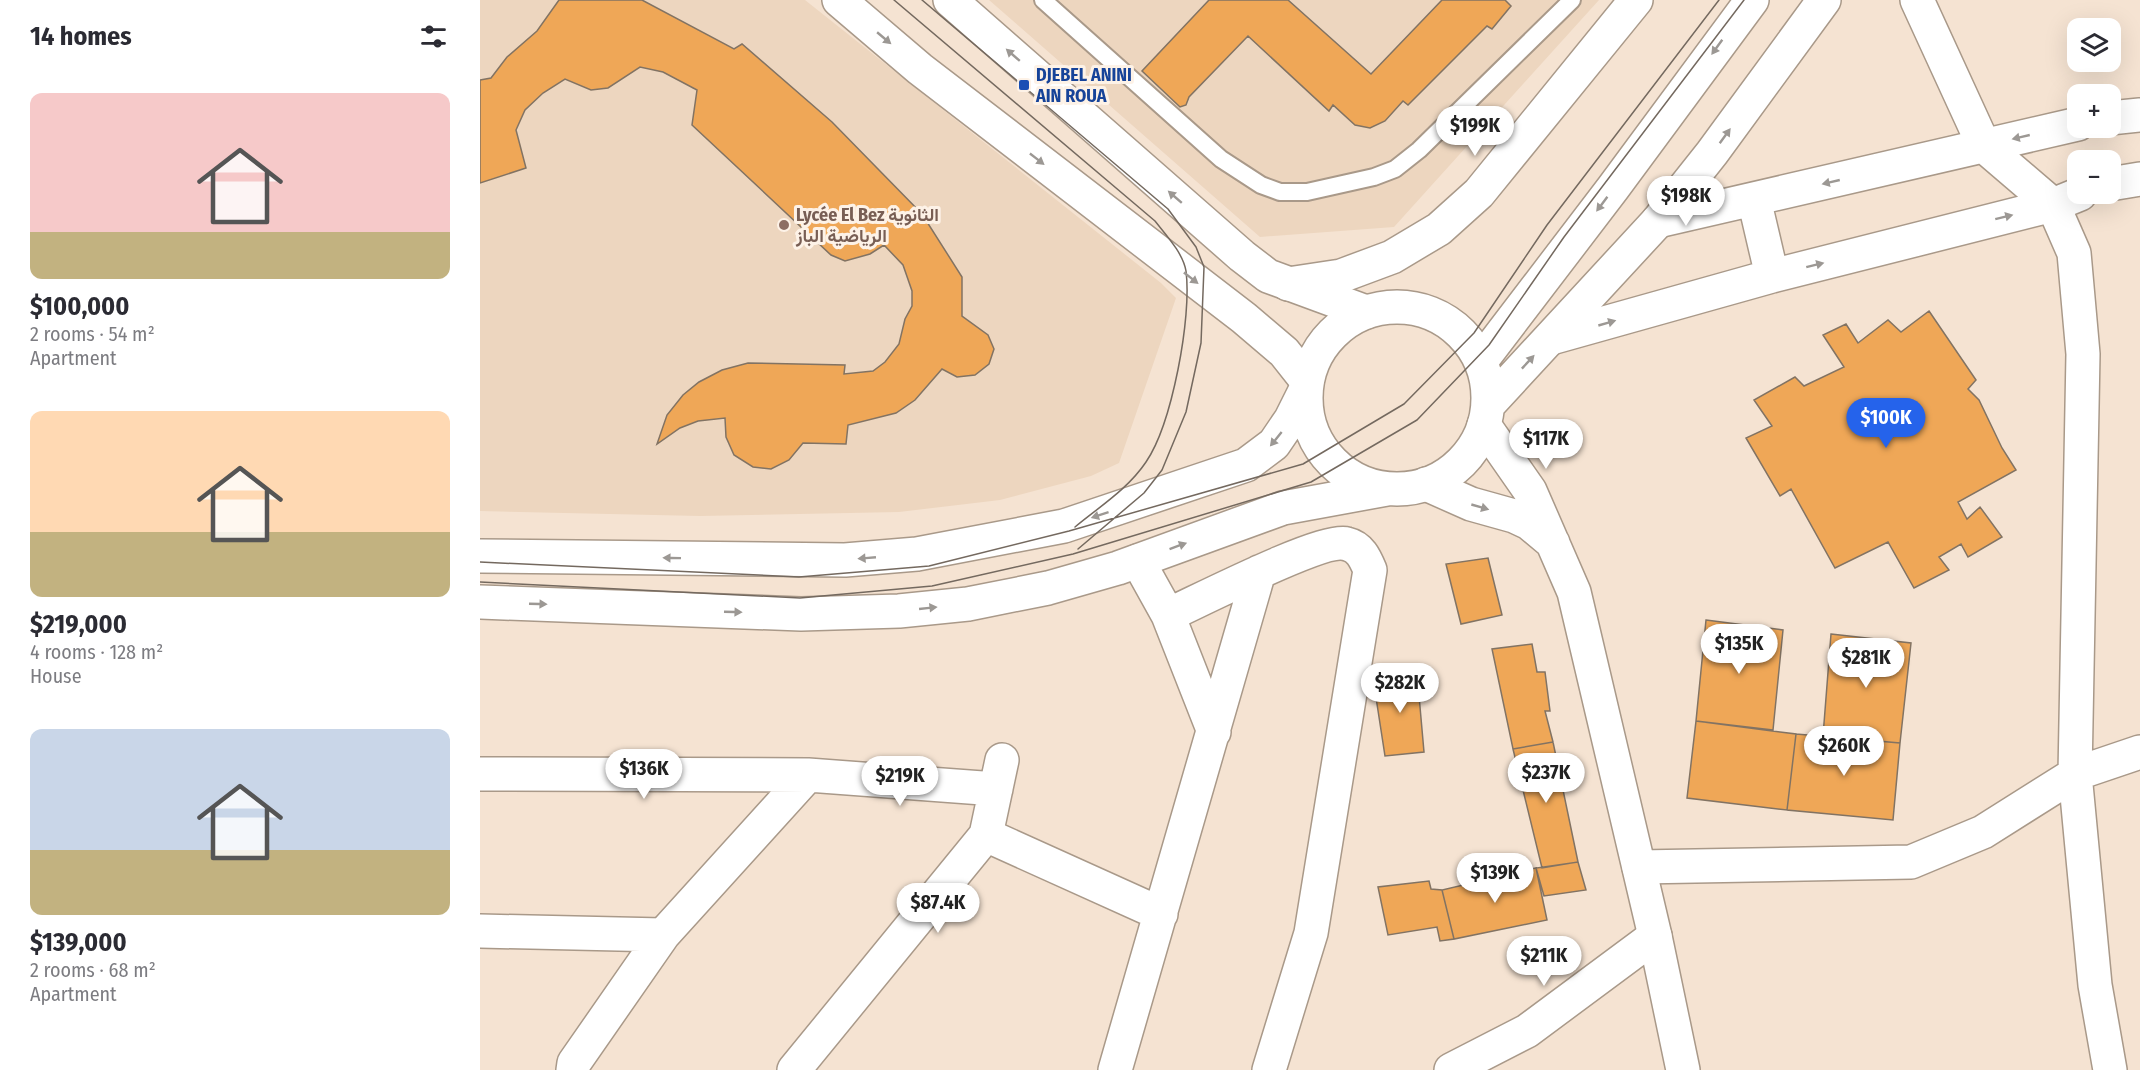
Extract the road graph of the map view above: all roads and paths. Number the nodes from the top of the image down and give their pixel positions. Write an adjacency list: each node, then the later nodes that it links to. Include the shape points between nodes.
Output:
1 (839, 0): 24 (street, one-way to 24, via 920,69 1244,318 1284,352)
2 (950, 0): 20 (street, one-way to 2, via 1268,276 1242,256)
3 (1043, 0): 4 (lane, via 1221,159 1261,185 1280,192 1308,192 1395,169)
4 (1572, 0)
5 (1636, 0): 20 (street, via 1479,193 1438,229 1382,261 1341,276)
6 (1752, 0): 23 (street, one-way to 23)
7 (1824, 0): 18 (street, one-way to 7)
8 (1917, 0): 12 (street)
9 (2140, 115): 10 (street)
10 (2121, 117)
11 (2067, 127): 12 (street, one-way to 12)
12 (1984, 146): 15 (street, one-way to 15); 16 (street)
13 (2140, 179): 14 (street)
14 (2121, 182)
15 (1754, 199): 18 (street); 19 (street)
16 (2067, 199): 19 (street, one-way to 16)
17 (2068, 204): 37 (street, via 2083,354)
18 (1658, 221): 22 (street)
19 (1772, 276): 22 (street, one-way to 19)
20 (1288, 284): 21 (street)
21 (1366, 312): 23 (street, via 1410,307 1432,313 1467,339); 24 (street, via 1327,339 1314,358)
22 (1551, 338): 25 (street, one-way to 22)
23 (1481, 361): 25 (street, via 1488,389)
24 (1306, 385): 27 (street, via 1306,411 1323,452 1360,482); 29 (street, one-way to 29, via 1291,419 1274,444 1246,465 1064,526 916,554 845,560)
25 (1486, 415): 26 (street, via 1477,441 1456,467); 28 (street, via 1530,491)
26 (1426, 484): 27 (street); 28 (street, one-way to 28, via 1471,504 1514,516)
27 (1387, 489): 30 (street, one-way to 27, via 1283,508)
28 (1555, 545): 40 (street, via 1574,592)
29 (480, 556)
30 (1137, 561): 32 (street, one-way to 30, via 801,615 899,611 968,604 1048,588); 33 (street)
31 (1259, 572): 33 (street); 34 (street); 48 (street, via 1298,555 1344,543 1364,555 1370,570 1311,933)
32 (480, 603)
33 (1168, 615): 34 (street)
34 (1214, 732): 41 (street)
35 (2140, 752): 37 (street)
36 (480, 774): 38 (street)
37 (2075, 774): 40 (street, via 1983,832 1911,862); 51 (street, via 2095,985)
38 (808, 775): 39 (street, via 999,775); 43 (street)
39 (986, 835): 41 (street); 46 (street)
40 (1639, 867): 44 (street)
41 (1161, 914): 47 (street)
42 (480, 931): 43 (street)
43 (663, 935): 45 (street, via 574,1062)
44 (1655, 936): 49 (street, via 1527,1031); 50 (street)
45 (573, 1070)
46 (794, 1070)
47 (1115, 1070)
48 (1269, 1070)
49 (1451, 1070)
50 (1683, 1070)
51 (2110, 1070)

